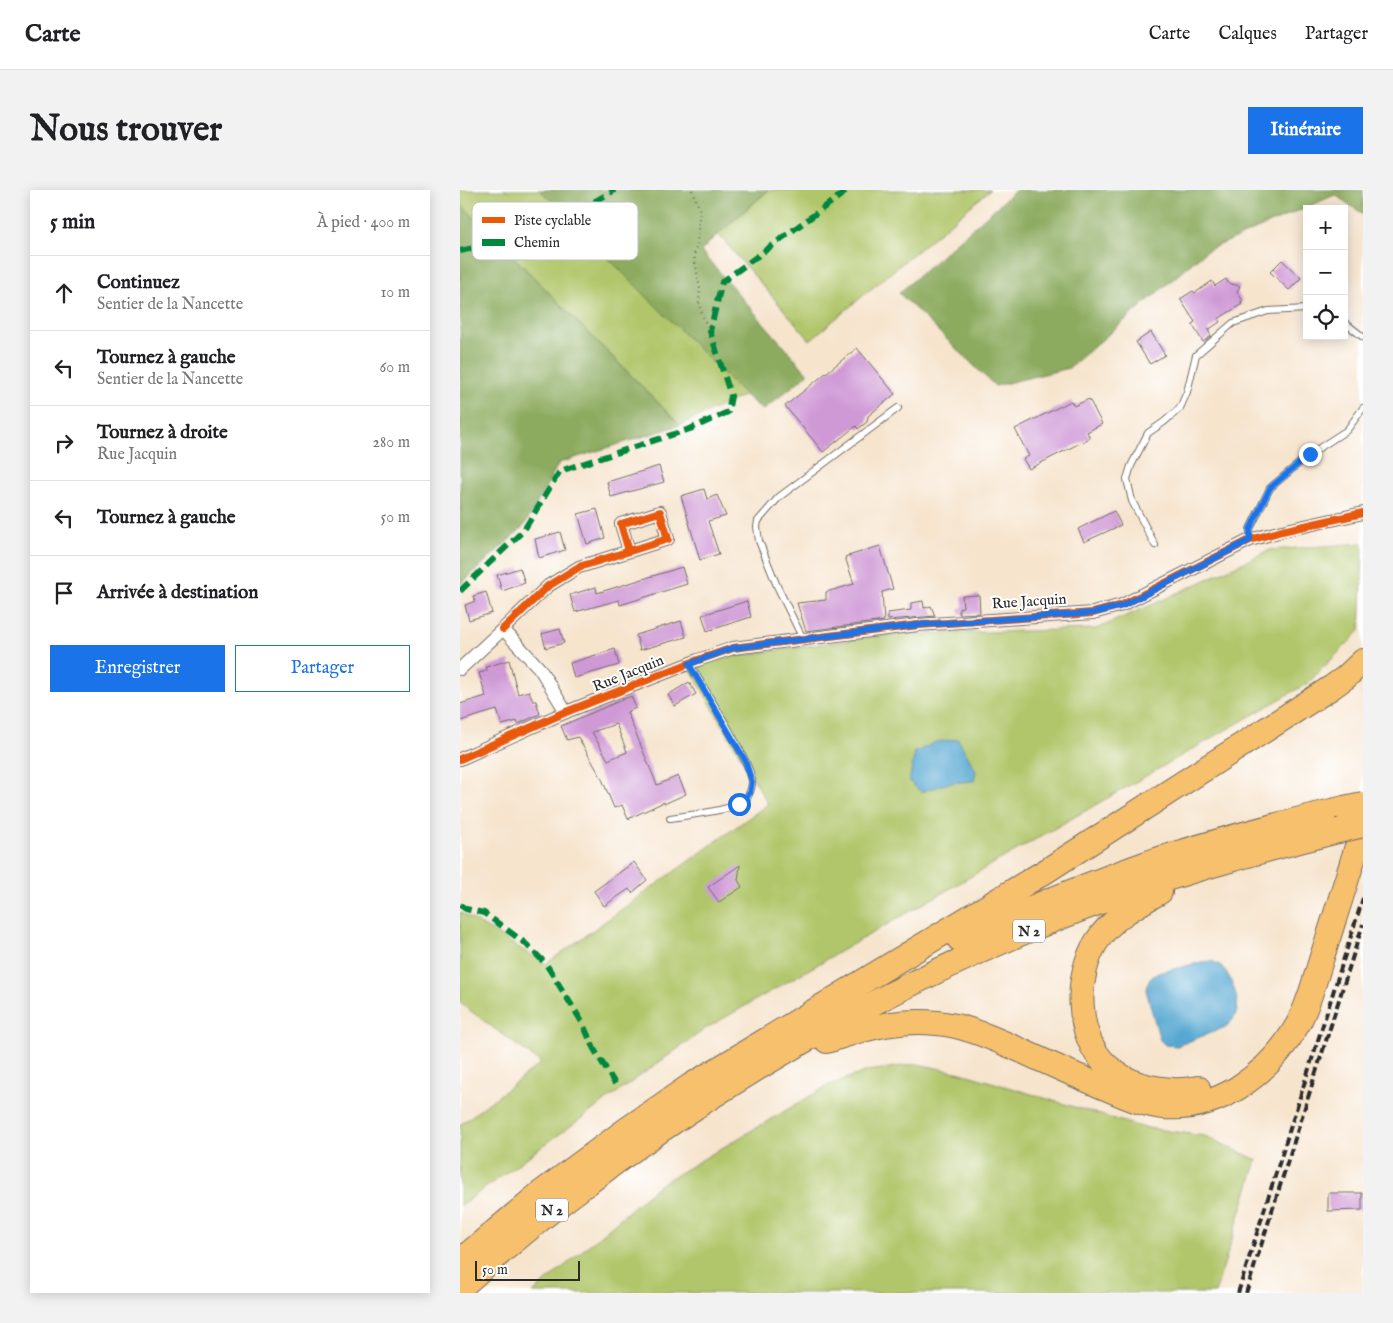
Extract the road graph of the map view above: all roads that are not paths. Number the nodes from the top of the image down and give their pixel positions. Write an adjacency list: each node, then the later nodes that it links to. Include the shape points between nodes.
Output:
1 (1303, 309): 8 (lane, via 1268,311 1233,323 1196,354 1180,408 1148,433 1127,479 1132,501)
2 (1348, 325): 3 (lane)
3 (1363, 337)
4 (898, 408): 11 (lane, via 779,497 758,521 759,541)
5 (1363, 408): 7 (lane, via 1346,430 1310,454 1270,488 1250,529)
6 (1363, 513): 7 (street, Rue Jacquin)
7 (1250, 540): 11 (street, Rue Jacquin, via 1122,606 1093,613 918,625)
8 (1155, 545)
9 (629, 551): 10 (street, via 579,567 548,586)
10 (503, 629): 14 (street); 15 (street, via 540,669)
11 (803, 639): 13 (street, Rue Jacquin, via 733,648)
12 (1363, 661): 21 (highway, via 1346,678 1054,866)
13 (689, 664): 15 (street, Rue Jacquin); 18 (lane, via 745,760 752,782 750,793 739,804)
14 (460, 669)
15 (566, 712): 16 (street, Rue Jacquin)
16 (460, 759)
17 (1357, 803): 20 (highway, via 1338,880 1294,1006 1270,1043 1243,1067 1213,1084 1182,1091 1167,1090 1125,1078 1106,1064 1087,1032 1081,991 1089,955 1104,932 1124,914 1167,888); 21 (highway, N 2, via 1203,846 1099,881 950,943)
18 (670, 818)
19 (1363, 826): 20 (highway, N 2, bridge); 22 (highway, via 1298,1023 1270,1062 1230,1093 1187,1107 1151,1105 979,1033 958,1026 922,1021 850,1033)
20 (1223, 861): 22 (highway, N 2, via 1142,887 993,946 880,1000)
21 (832, 1001): 23 (highway, N 2, via 734,1058 626,1130 538,1195)
22 (740, 1079): 24 (highway, N 2, via 568,1197)
23 (460, 1261)
24 (460, 1288)

